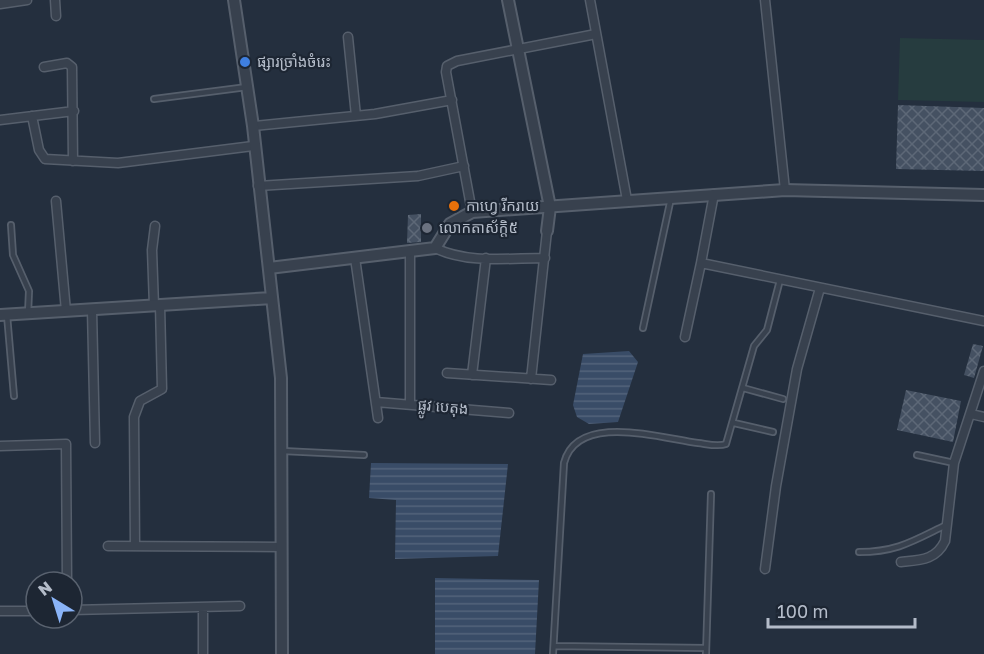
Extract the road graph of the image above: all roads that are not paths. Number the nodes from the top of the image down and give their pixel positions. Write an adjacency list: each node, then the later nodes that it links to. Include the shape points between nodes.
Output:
1 (27, 0): 7 (street)
2 (55, 0): 8 (street)
3 (234, 0): 13 (street)
4 (508, 0): 11 (street)
5 (590, 0): 9 (street)
6 (765, 0): 25 (street)
7 (0, 4)
8 (56, 16)
9 (596, 34): 11 (street); 29 (street)
10 (348, 37): 18 (street)
11 (519, 49): 15 (street, via 451,63 446,72); 31 (street)
12 (44, 68): 16 (street, via 67,63 72,67)
13 (247, 87): 14 (lane); 20 (street)
14 (154, 99)
15 (452, 100): 18 (street); 23 (street)
16 (74, 111): 17 (street); 22 (street)
17 (32, 116): 19 (street); 22 (street, via 41,155 45,159)
18 (356, 116): 20 (street)
19 (0, 120)
20 (253, 126): 21 (street)
21 (253, 146): 22 (street, via 118,163); 24 (street)
22 (73, 161)
23 (464, 166): 24 (street, via 418,176); 32 (street)
24 (258, 186): 42 (street)
25 (785, 189): 26 (street); 27 (street)
26 (714, 194): 28 (street); 41 (street)
27 (984, 195)
28 (671, 198): 29 (street); 52 (lane)
29 (627, 200): 31 (street)
30 (56, 201): 48 (street)
31 (550, 207): 32 (street); 35 (street)
32 (472, 212): 36 (street, via 450,224)
33 (12, 225): 49 (lane, via 13,255 29,291)
34 (155, 226): 46 (street, via 152,250)
35 (547, 231): 40 (street)
36 (435, 248): 37 (street); 39 (street, via 451,255)
37 (410, 253): 38 (street); 63 (street)
38 (355, 258): 42 (street); 62 (street)
39 (486, 258): 40 (street); 56 (street)
40 (545, 258): 57 (street)
41 (701, 263): 43 (street); 53 (street)
42 (269, 268): 45 (street)
43 (780, 280): 44 (street); 59 (lane, via 767,330 754,346)
44 (820, 288): 51 (street); 83 (street, via 796,369)
45 (273, 298): 46 (street); 72 (street)
46 (157, 305): 47 (street); 79 (street, via 162,389 140,401 134,417)
47 (92, 310): 48 (street); 70 (street)
48 (66, 311): 49 (street)
49 (28, 314): 50 (street)
50 (4, 315): 60 (lane)
51 (984, 321)
52 (643, 328)
53 (685, 337)
54 (984, 371): 65 (street)
55 (447, 373): 56 (street)
56 (472, 375): 57 (street)
57 (531, 379): 58 (street)
58 (551, 380)
59 (743, 388): 61 (lane); 68 (lane)
60 (14, 396)
61 (783, 399)
62 (376, 402): 63 (street, ផ្លូវ បេតុង); 67 (street)
63 (410, 404): 64 (street, ផ្លូវ បេតុង)
64 (509, 413)
65 (971, 414): 66 (street); 75 (street)
66 (984, 417)
67 (378, 418)
68 (734, 423): 69 (lane); 90 (lane, via 729,442 722,446 610,431 573,444 564,463)
69 (773, 432)
70 (95, 443)
71 (0, 446): 84 (street, via 66,444)
72 (283, 451): 73 (lane); 80 (street)
73 (364, 455)
74 (917, 455): 75 (lane)
75 (954, 463): 77 (street)
76 (711, 494): 92 (lane)
77 (948, 524): 81 (lane, via 897,549); 82 (street, via 940,552 928,559)
78 (108, 546): 79 (street)
79 (135, 546): 80 (street)
80 (282, 547): 94 (street)
81 (859, 552)
82 (901, 562)
83 (765, 569)
84 (67, 570)
85 (240, 606): 86 (street)
86 (203, 607): 88 (street); 93 (street)
87 (24, 610): 89 (street)
88 (84, 610)
89 (0, 611)
90 (554, 646): 91 (lane); 95 (lane)
91 (627, 647): 92 (lane); 96 (lane)
92 (706, 648): 97 (lane)
93 (203, 654)
94 (282, 654)
95 (553, 654)
96 (626, 654)
97 (706, 654)

